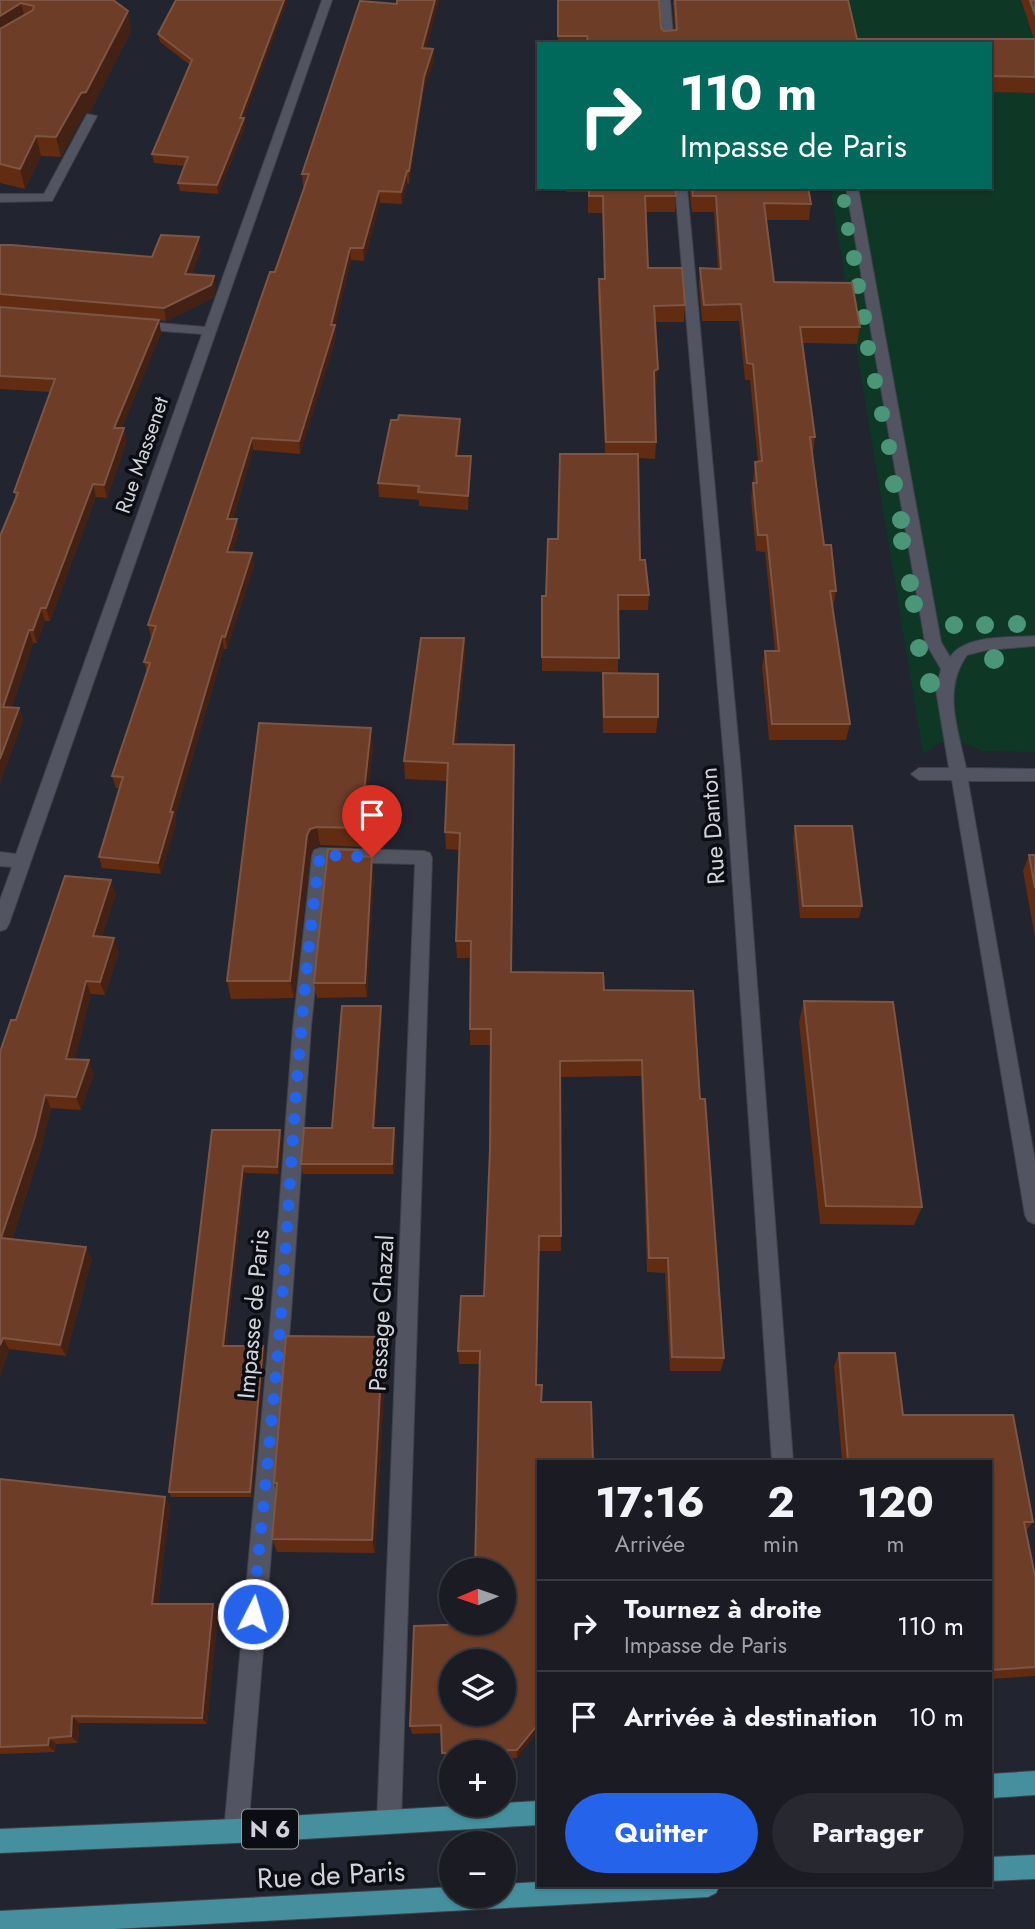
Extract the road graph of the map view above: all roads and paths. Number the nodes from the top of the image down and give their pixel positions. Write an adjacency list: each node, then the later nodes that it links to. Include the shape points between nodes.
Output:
1 (327, 0): 9 (street, Rue Massenet)
2 (665, 0): 3 (street)
3 (668, 42)
4 (90, 116): 7 (street, via 48,198)
5 (681, 189): 20 (street, Rue Danton, via 733,772)
6 (852, 189): 11 (street, via 933,642)
7 (0, 198)
8 (125, 324): 9 (street)
9 (208, 331): 17 (street, Rue Massenet)
10 (1035, 641): 11 (street, via 962,651)
11 (949, 669): 13 (street, via 944,690)
12 (919, 774): 13 (street)
13 (958, 774): 14 (street); 19 (street)
14 (1035, 775)
15 (372, 857): 24 (street, Passage Chazal, via 424,858); 25 (street, Impasse de Paris, via 320,855 311,918)
16 (0, 859): 17 (street)
17 (23, 861): 18 (street, Rue Massenet)
18 (0, 924)
19 (1035, 1215)
20 (783, 1460)
21 (1035, 1783): 22 (main road)
22 (992, 1786)
23 (537, 1813): 24 (main road, Rue de Paris / N 6)
24 (389, 1822): 25 (main road, Rue de Paris / N 6)
25 (236, 1831): 26 (main road, Rue de Paris / N 6)
26 (0, 1841)
27 (1035, 1867): 28 (main road)
28 (992, 1869)
29 (671, 1887): 30 (main road, Rue de Paris)
30 (0, 1923)

